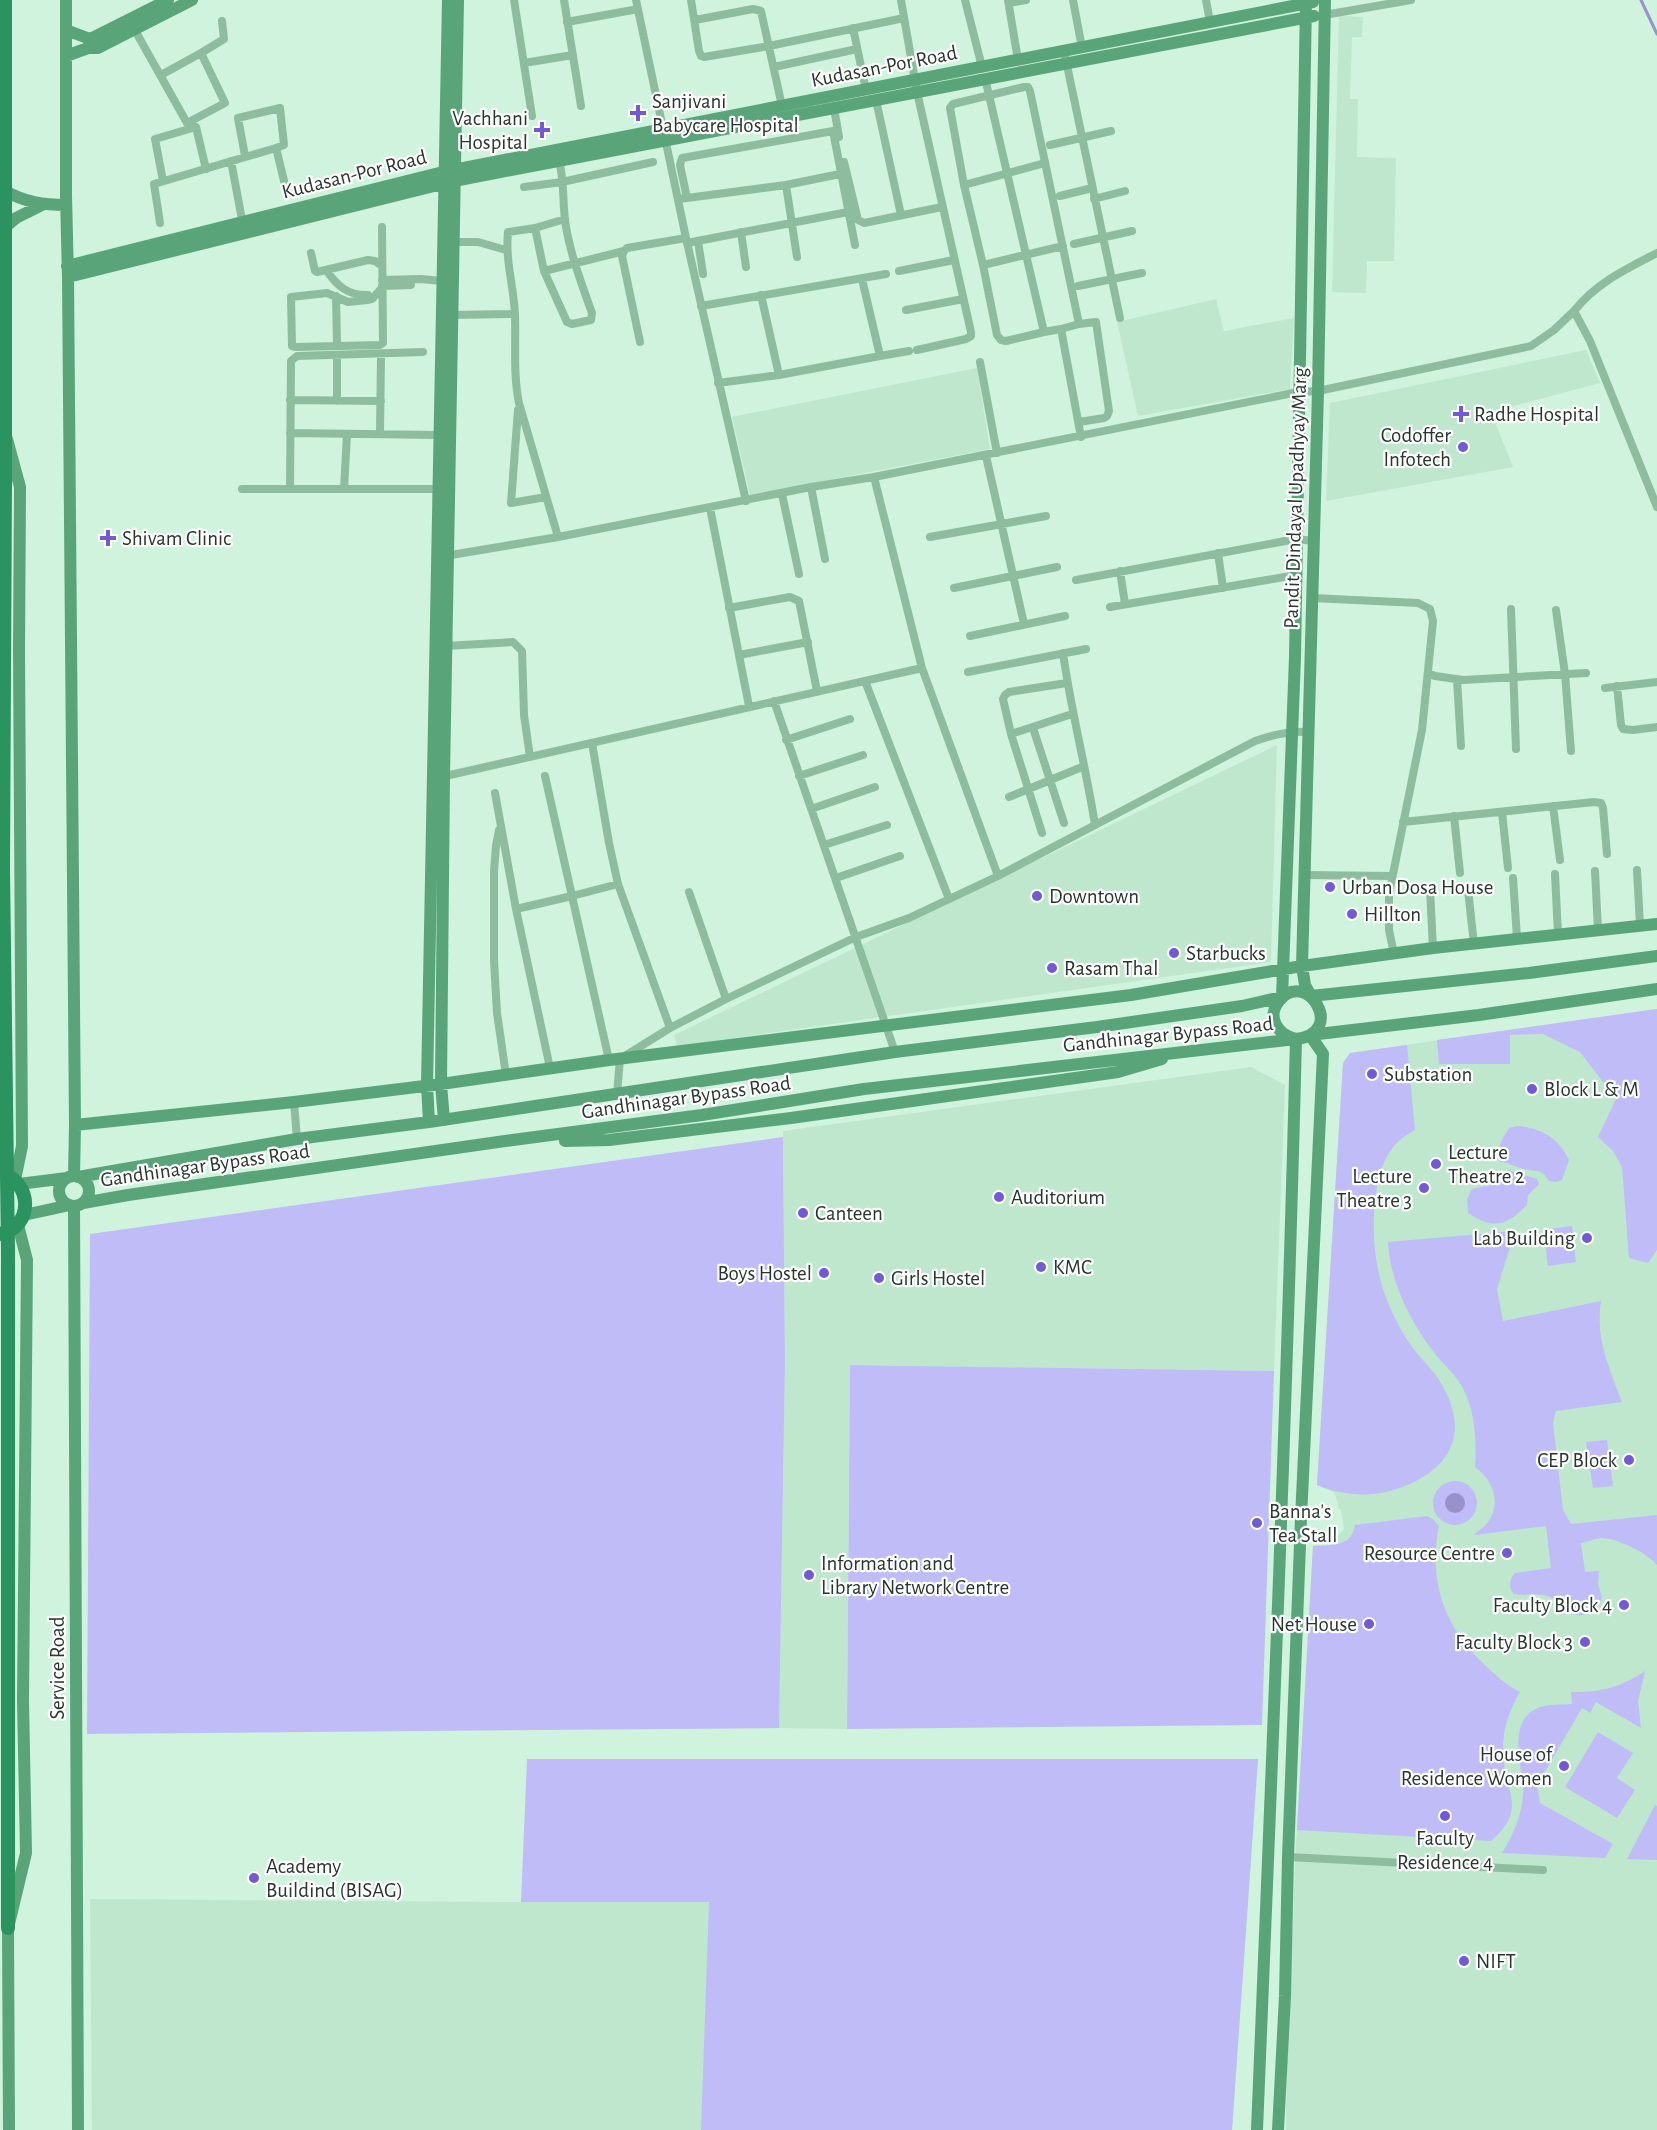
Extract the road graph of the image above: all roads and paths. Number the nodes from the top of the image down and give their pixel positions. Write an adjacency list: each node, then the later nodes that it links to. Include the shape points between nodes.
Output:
1 (5, 0): 71 (main road)
2 (66, 0): 28 (street)
3 (168, 0): 26 (street)
4 (192, 0): 26 (street)
5 (448, 0): 63 (street)
6 (458, 0): 63 (street)
7 (514, 0): 38 (street)
8 (564, 0): 24 (street)
9 (691, 0): 22 (street)
10 (901, 0): 21 (street)
11 (965, 0): 40 (street)
12 (1026, 0): 17 (street)
13 (1073, 0): 31 (street)
14 (1206, 0): 25 (street)
15 (1411, 0): 19 (street)
16 (1306, 1): 19 (street, Kudasan-Por Road); 20 (street, Pandit Dindayal Upadhyay Marg); 25 (street, Kudasan-Por Road)
17 (1009, 2): 37 (street)
18 (637, 5): 24 (street); 51 (street)
19 (1324, 6): 20 (street, Kudasan-Por Road); 142 (street, Pandit Dindayal Upadhyay Marg)
20 (1307, 16): 36 (street, Kudasan-Por Road); 141 (street, Pandit Dindayal Upadhyay Marg)
21 (904, 18): 27 (street); 42 (street)
22 (695, 20): 30 (street, via 757,9 763,14); 30 (street, via 701,56)
23 (222, 21): 33 (street, via 224,39)
24 (567, 22): 34 (street)
25 (1210, 22): 31 (street, Kudasan-Por Road)
26 (132, 24): 29 (street, via 98,48); 41 (street)
27 (853, 28): 30 (street); 32 (street)
28 (66, 30): 29 (street); 35 (street)
29 (89, 44): 35 (street)
30 (769, 46): 39 (street)
31 (1082, 48): 36 (street, Kudasan-Por Road)
32 (857, 50): 39 (street); 43 (street)
33 (201, 53): 41 (street); 41 (street, via 225,103 187,123)
34 (573, 55): 38 (street); 46 (street)
35 (66, 56): 77 (street)
36 (1065, 57): 37 (street, Kudasan-Por Road); 40 (street, Kudasan-Por Road); 52 (street)
37 (1018, 60): 40 (street, Kudasan-Por Road)
38 (524, 63): 49 (street)
39 (774, 67): 47 (street)
40 (983, 73): 42 (street, Kudasan-Por Road); 44 (street)
41 (161, 75)
42 (915, 86): 43 (street, Kudasan-Por Road); 45 (street, Kudasan-Por Road); 78 (street)
43 (866, 90): 47 (street, Kudasan-Por Road)
44 (989, 95): 59 (street, via 1028,87); 62 (street); 67 (street, via 951,108)
45 (876, 100): 48 (street, Kudasan-Por Road); 80 (street)
46 (581, 106)
47 (783, 106): 51 (street, Kudasan-Por Road)
48 (834, 108): 51 (street, Kudasan-Por Road); 80 (street, via 858,220 864,223)
49 (532, 116)
50 (1112, 131): 52 (street)
51 (665, 135): 57 (street, Kudasan-Por Road); 63 (street, Kudasan-Por Road); 74 (street)
52 (1082, 137): 53 (street); 69 (street)
53 (1050, 145)
54 (276, 148): 55 (street); 55 (street, via 284,145 280,108 238,118); 70 (street)
55 (244, 156): 56 (street)
56 (231, 161): 60 (street); 86 (street)
57 (559, 161): 63 (street, Kudasan-Por Road); 65 (street)
58 (653, 162): 65 (street)
59 (1045, 164): 62 (street); 96 (street)
60 (206, 169): 64 (street); 64 (street, via 196,127 155,139)
61 (840, 174): 66 (street); 74 (street, via 833,131 682,158); 79 (street)
62 (1007, 174): 67 (street); 101 (street)
63 (449, 177): 86 (street, Kudasan-Por Road); 93 (street); 117 (street)
64 (163, 181): 82 (street, via 154,184)
65 (562, 182): 68 (street); 81 (street)
66 (786, 185): 74 (street); 83 (street)
67 (964, 185): 105 (street)
68 (524, 187)
69 (1092, 188): 73 (street); 75 (street)
70 (286, 189)
71 (5, 191): 76 (street); 84 (main road)
72 (1125, 191): 75 (street)
73 (1060, 196)
74 (682, 199): 91 (street)
75 (1094, 199): 90 (street)
76 (42, 205): 77 (street); 84 (street)
77 (66, 205): 108 (street)
78 (942, 207): 80 (street); 103 (street)
79 (848, 212): 83 (street); 95 (street)
80 (901, 215)
81 (565, 219): 87 (street); 104 (street)
82 (160, 223)
83 (793, 223): 89 (street); 102 (street)
84 (5, 227): 148 (main road)
85 (382, 227): 106 (street)
86 (244, 228): 108 (street, Kudasan-Por Road)
87 (535, 228): 97 (street, via 508,232); 110 (street)
88 (1132, 231): 90 (street)
89 (741, 232): 92 (street); 107 (street)
90 (1102, 237): 94 (street); 116 (street)
91 (686, 240): 92 (street); 98 (street); 124 (street)
92 (698, 241): 113 (street)
93 (454, 242): 97 (street, via 478,242); 128 (street)
94 (1074, 244)
95 (855, 245)
96 (1063, 246): 101 (street); 130 (street)
97 (506, 250): 127 (street)
98 (624, 251): 104 (street); 133 (street)
99 (311, 253): 109 (street, via 315,271)
100 (1657, 253): 126 (street, via 1604,282)
101 (1026, 254): 105 (street); 132 (street)
102 (797, 257)
103 (954, 260): 111 (street); 123 (street)
104 (575, 262): 110 (street); 110 (street, via 592,313 587,322 567,322)
105 (983, 265): 132 (street, via 1001,340)
106 (382, 266): 109 (street, via 368,260); 118 (street)
107 (746, 267)
108 (68, 271): 298 (street)
109 (327, 271): 120 (street, via 351,294)
110 (544, 271)
111 (899, 271)
112 (1142, 273): 116 (street)
113 (703, 274)
114 (886, 274): 115 (street)
115 (862, 279): 121 (street); 137 (street)
116 (1112, 279): 119 (street); 129 (street)
117 (442, 281): 118 (street, via 422,279); 152 (street)
118 (382, 285): 120 (street); 134 (street, via 383,343)
119 (1078, 286)
120 (375, 295): 122 (street, via 372,299 348,302)
121 (761, 295): 124 (street); 139 (street)
122 (336, 296): 134 (street); 134 (street, via 327,293 291,297 291,342 296,348)
123 (963, 299): 125 (street); 137 (street, via 969,338)
124 (702, 306): 140 (street)
125 (906, 310)
126 (1574, 311): 142 (street, via 1531,346); 165 (street, via 1590,341)
127 (515, 314): 128 (street); 146 (street)
128 (453, 315): 161 (street)
129 (1120, 318)
130 (1079, 324): 131 (street); 147 (street, via 1096,322 1109,411 1104,418)
131 (1061, 330): 132 (street); 147 (street)
132 (1044, 332)
133 (640, 342)
134 (337, 350): 136 (street); 143 (street, via 293,358); 144 (street)
135 (423, 352): 136 (street)
136 (381, 354): 145 (street)
137 (880, 356): 139 (street)
138 (980, 362): 154 (street)
139 (779, 375): 140 (street)
140 (718, 383): 164 (street)
141 (1298, 392): 142 (street); 153 (street); 171 (street, Pandit Dindayal Upadhyay Marg)
142 (1318, 392): 172 (street, Pandit Dindayal Upadhyay Marg)
143 (290, 400): 144 (street); 149 (street)
144 (337, 401): 145 (street)
145 (381, 401): 151 (street)
146 (519, 403): 163 (street); 163 (street, via 511,503)
147 (1079, 422): 153 (street)
148 (6, 432): 303 (street, via 20,487 22,1146); 311 (main road, bridge, via 3,882 8,1251)
149 (290, 433): 150 (street); 159 (street)
150 (347, 434): 151 (street); 160 (street)
151 (380, 434): 152 (street)
152 (438, 435): 161 (street)
153 (1081, 437): 154 (street)
154 (997, 453): 155 (street)
155 (986, 456): 156 (street); 168 (street)
156 (874, 477): 157 (street); 198 (street)
157 (811, 487): 162 (street); 175 (street)
158 (242, 489): 159 (street)
159 (290, 489): 160 (street)
160 (344, 489): 161 (street)
161 (443, 489): 174 (street)
162 (782, 494): 164 (street); 178 (street)
163 (546, 497): 169 (street)
164 (746, 501): 166 (street)
165 (1657, 507)
166 (710, 508): 169 (street); 187 (street)
167 (1046, 516): 168 (street)
168 (1002, 525): 170 (street); 179 (street)
169 (558, 537): 174 (street)
170 (930, 537)
171 (1296, 539): 172 (street); 173 (street); 180 (street, Pandit Dindayal Upadhyay Marg)
172 (1314, 541): 184 (street, Pandit Dindayal Upadhyay Marg)
173 (1218, 553): 177 (street); 183 (street)
174 (442, 556): 194 (street); 230 (street)
175 (825, 559)
176 (1057, 567): 179 (street)
177 (1120, 571): 181 (street); 185 (street)
178 (799, 574)
179 (1013, 575): 182 (street); 191 (street)
180 (1296, 575): 183 (street); 217 (street, Pandit Dindayal Upadhyay Marg)
181 (1076, 580)
182 (954, 588)
183 (1223, 588): 185 (street)
184 (1312, 598): 200 (street, via 1418,603 1430,609 1433,621); 218 (street, Pandit Dindayal Upadhyay Marg)
185 (1125, 604): 186 (street)
186 (1110, 607)
187 (729, 608): 193 (street, via 795,598 801,606); 197 (street)
188 (1511, 609): 203 (street)
189 (1556, 610): 202 (street)
190 (1065, 616): 191 (street)
191 (1024, 624): 192 (street)
192 (970, 636)
193 (808, 642): 197 (street); 210 (street)
194 (446, 646): 226 (street, via 513,642 520,648); 230 (street)
195 (1086, 648): 196 (street)
196 (1063, 653): 199 (street); 207 (street)
197 (739, 655): 212 (street)
198 (922, 668): 205 (street); 256 (street)
199 (968, 672)
200 (1428, 673): 204 (street); 241 (street, via 1422,730)
201 (1586, 673): 202 (street)
202 (1565, 674): 203 (street); 224 (street)
203 (1513, 678): 204 (street); 223 (street)
204 (1457, 679): 222 (street)
205 (865, 681): 210 (street); 265 (street)
206 (1657, 682): 208 (street)
207 (1067, 683): 213 (street); 219 (street, via 1005,694)
208 (1617, 686): 209 (street); 215 (street, via 1623,729)
209 (1605, 688)
210 (817, 691): 211 (street)
211 (774, 701): 212 (street); 220 (street)
212 (749, 706): 221 (street)
213 (1072, 714): 216 (street); 227 (street)
214 (850, 719): 220 (street)
215 (1657, 727)
216 (1033, 728): 219 (street); 231 (street)
217 (1291, 732): 218 (street); 243 (street, via 1255,741); 278 (street, Pandit Dindayal Upadhyay Marg)
218 (1310, 732): 255 (street, Pandit Dindayal Upadhyay Marg)
219 (1011, 734): 233 (street)
220 (786, 740): 229 (street)
221 (592, 742): 226 (street); 260 (street)
222 (1461, 746)
223 (1516, 749)
224 (1571, 751)
225 (863, 755): 229 (street)
226 (530, 757): 230 (street)
227 (1083, 767): 231 (street); 243 (street)
228 (545, 776): 264 (street)
229 (799, 776): 237 (street)
230 (438, 777): 292 (street); 293 (street)
231 (1050, 781): 233 (street); 240 (street)
232 (875, 787): 237 (street)
233 (1029, 790): 235 (street); 245 (street)
234 (495, 793): 244 (street)
235 (1009, 797)
236 (1553, 806): 238 (street); 247 (street, via 1600,803); 249 (street)
237 (811, 809): 246 (street)
238 (1502, 812): 239 (street); 250 (street)
239 (1454, 816): 241 (street); 253 (street)
240 (1064, 822)
241 (1403, 822): 257 (street)
242 (886, 825): 246 (street)
243 (1095, 825): 256 (street)
244 (500, 828): 266 (street); 291 (street, via 494,871 494,960)
245 (1042, 833)
246 (824, 844): 258 (street)
247 (1606, 854)
248 (900, 856): 258 (street)
249 (1560, 860)
250 (1508, 868)
251 (1637, 870): 268 (street)
252 (1595, 871): 269 (street)
253 (1460, 873)
254 (1555, 874): 270 (street)
255 (1305, 875): 257 (street); 277 (street, Pandit Dindayal Upadhyay Marg)
256 (998, 876): 265 (street)
257 (1391, 876): 275 (street, via 1388,909)
258 (836, 878): 271 (street)
259 (1514, 878): 272 (street)
260 (618, 884): 264 (street); 284 (street)
261 (1430, 890): 274 (street)
262 (1468, 890): 273 (street)
263 (689, 892): 282 (street)
264 (572, 896): 266 (street); 289 (street)
265 (949, 899): 271 (street)
266 (516, 909): 290 (street)
267 (1657, 924): 268 (street)
268 (1640, 925): 269 (street)
269 (1598, 930): 270 (street)
270 (1558, 934): 272 (street)
271 (856, 937): 282 (street); 283 (street)
272 (1517, 938): 273 (street)
273 (1474, 944): 274 (street)
274 (1433, 948): 275 (street)
275 (1394, 954): 277 (street)
276 (1657, 956): 280 (street)
277 (1302, 966): 278 (street); 280 (street, Pandit Dindayal Upadhyay Marg)
278 (1283, 970): 281 (street, Pandit Dindayal Upadhyay Marg); 283 (street, via 1119,996)
279 (1657, 989): 285 (street)
280 (1311, 996): 281 (street, via 1296,992); 285 (street, via 1321,1016)
281 (1282, 997): 286 (street, via 1274,1011 1276,1027); 288 (street, Gandhinagar Bypass Road, via 1097,1027)
282 (726, 999): 284 (street)
283 (885, 1025): 288 (street); 289 (street)
284 (670, 1028): 289 (street)
285 (1310, 1035): 286 (street); 307 (street, via 1323,1054)
286 (1296, 1039): 287 (street, Gandhinagar Bypass Road); 308 (street)
287 (1198, 1049): 300 (street, Gandhinagar Bypass Road, via 864,1089); 300 (street, via 1118,1072 790,1118 609,1140)
288 (895, 1052): 294 (street, Gandhinagar Bypass Road)
289 (614, 1059): 290 (street); 294 (street)
290 (550, 1068): 291 (street)
291 (506, 1075): 292 (street)
292 (441, 1084): 293 (street); 296 (street)
293 (427, 1085): 295 (street); 297 (street)
294 (617, 1094): 296 (street, Gandhinagar Bypass Road)
295 (294, 1102): 298 (street); 299 (street)
296 (444, 1120): 297 (street, Gandhinagar Bypass Road)
297 (429, 1122): 299 (street, Gandhinagar Bypass Road)
298 (75, 1125): 302 (street)
299 (297, 1139): 302 (street, Gandhinagar Bypass Road)
300 (505, 1141): 304 (street, Gandhinagar Bypass Road)
301 (0, 1173): 303 (main road)
302 (73, 1177): 303 (street, Gandhinagar Bypass Road); 304 (street, via 85,1182 89,1191 86,1200); 304 (street, via 60,1185 59,1195)
303 (17, 1182): 305 (main road, via 26,1200)
304 (75, 1205): 305 (street, Gandhinagar Bypass Road); 317 (street, Service Road)
305 (21, 1220): 306 (main road); 311 (street, via 27,1260 23,1700 26,1853)
306 (0, 1234)
307 (1301, 1518): 308 (street); 309 (street)
308 (1282, 1519): 312 (street)
309 (1288, 1857): 310 (street); 313 (street)
310 (1543, 1870)
311 (8, 1928): 316 (street)
312 (1262, 1995): 313 (street); 314 (street)
313 (1285, 1996): 315 (street)
314 (1260, 2067): 315 (street); 318 (street)
315 (1281, 2067): 319 (street)
316 (9, 2130)
317 (78, 2130)
318 (1257, 2130)
319 (1278, 2130)

